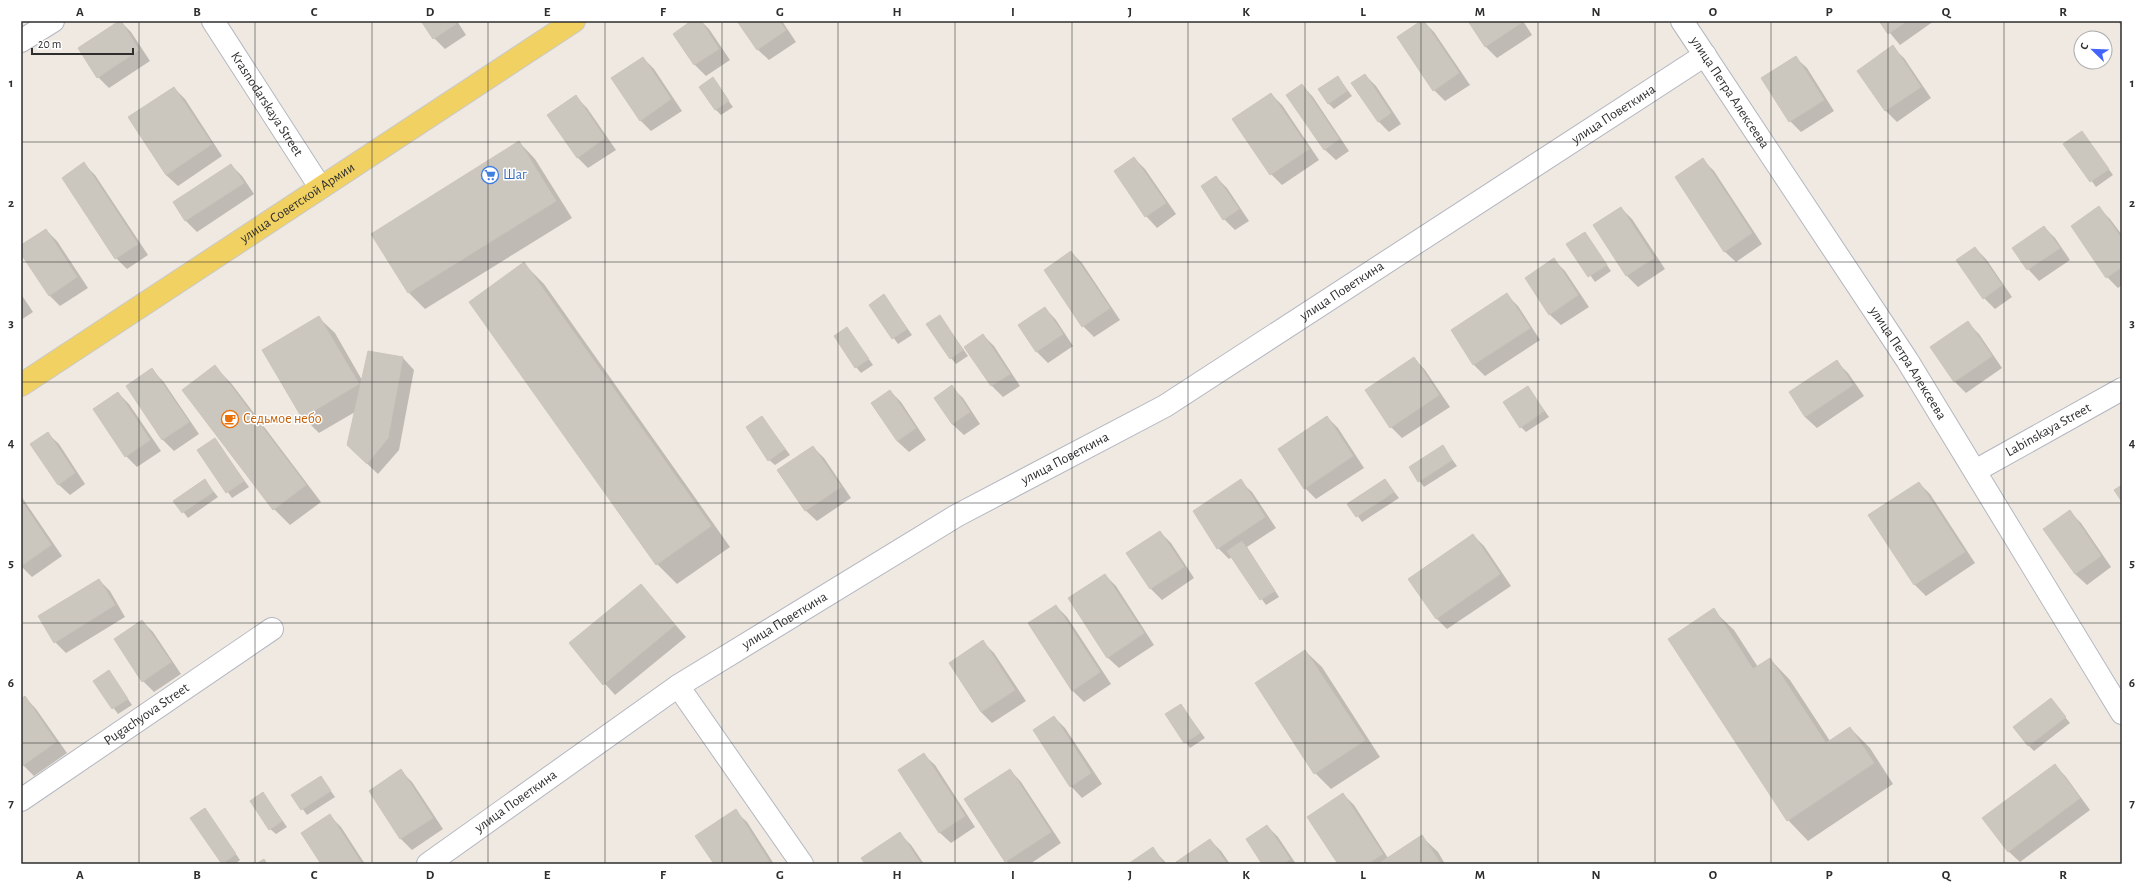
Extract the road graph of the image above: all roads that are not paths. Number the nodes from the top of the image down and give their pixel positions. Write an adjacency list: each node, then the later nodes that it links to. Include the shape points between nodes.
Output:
1 (53, 21): 5 (street)
2 (213, 21): 7 (street, Krasnodarskaya Street)
3 (574, 21): 7 (main road, улица Советской Армии)
4 (1682, 21): 6 (street, улица Петра Алексеева)
5 (21, 41)
6 (1705, 55): 10 (street, улица Петра Алексеева, via 1908,360); 12 (street, улица Поветкина, via 1165,406 956,516)
7 (320, 187): 8 (main road, улица Советской Армии)
8 (21, 385)
9 (2122, 389): 10 (street, Labinskaya Street)
10 (1975, 471): 13 (street, улица Петра Алексеева)
11 (272, 629): 14 (street, Pugachyova Street)
12 (678, 686): 15 (street, улица Поветкина); 16 (street)
13 (2122, 713)
14 (21, 800)
15 (428, 864)
16 (802, 864)

